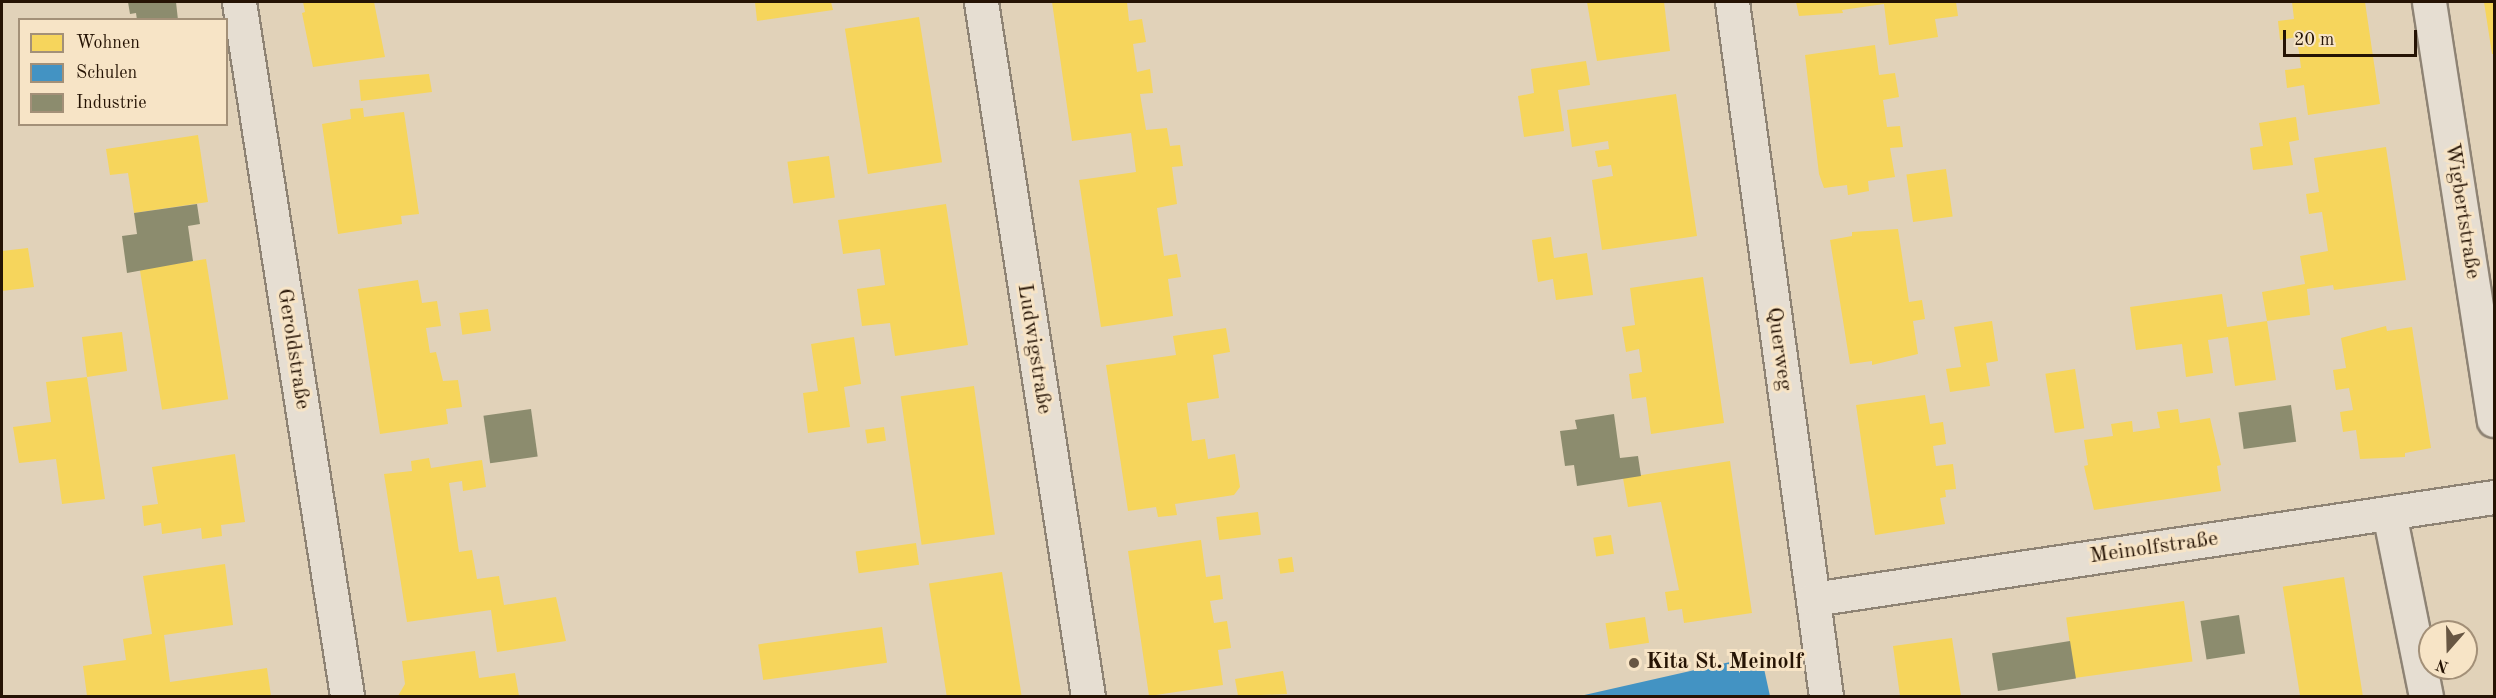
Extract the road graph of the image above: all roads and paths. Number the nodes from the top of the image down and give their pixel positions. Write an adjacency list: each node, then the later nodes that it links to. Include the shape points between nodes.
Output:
1 (239, 2): 9 (street, Geroldstraße)
2 (981, 2): 10 (street, Ludwigstraße)
3 (1732, 2): 8 (street, Querweg)
4 (2429, 2): 5 (street, Wigbertstraße)
5 (2494, 420)
6 (2494, 497): 7 (street, Meinolfstraße)
7 (2389, 513): 8 (street, Meinolfstraße); 12 (street)
8 (1813, 599): 11 (street, Querweg)
9 (347, 696)
10 (1088, 696)
11 (1826, 696)
12 (2426, 696)

